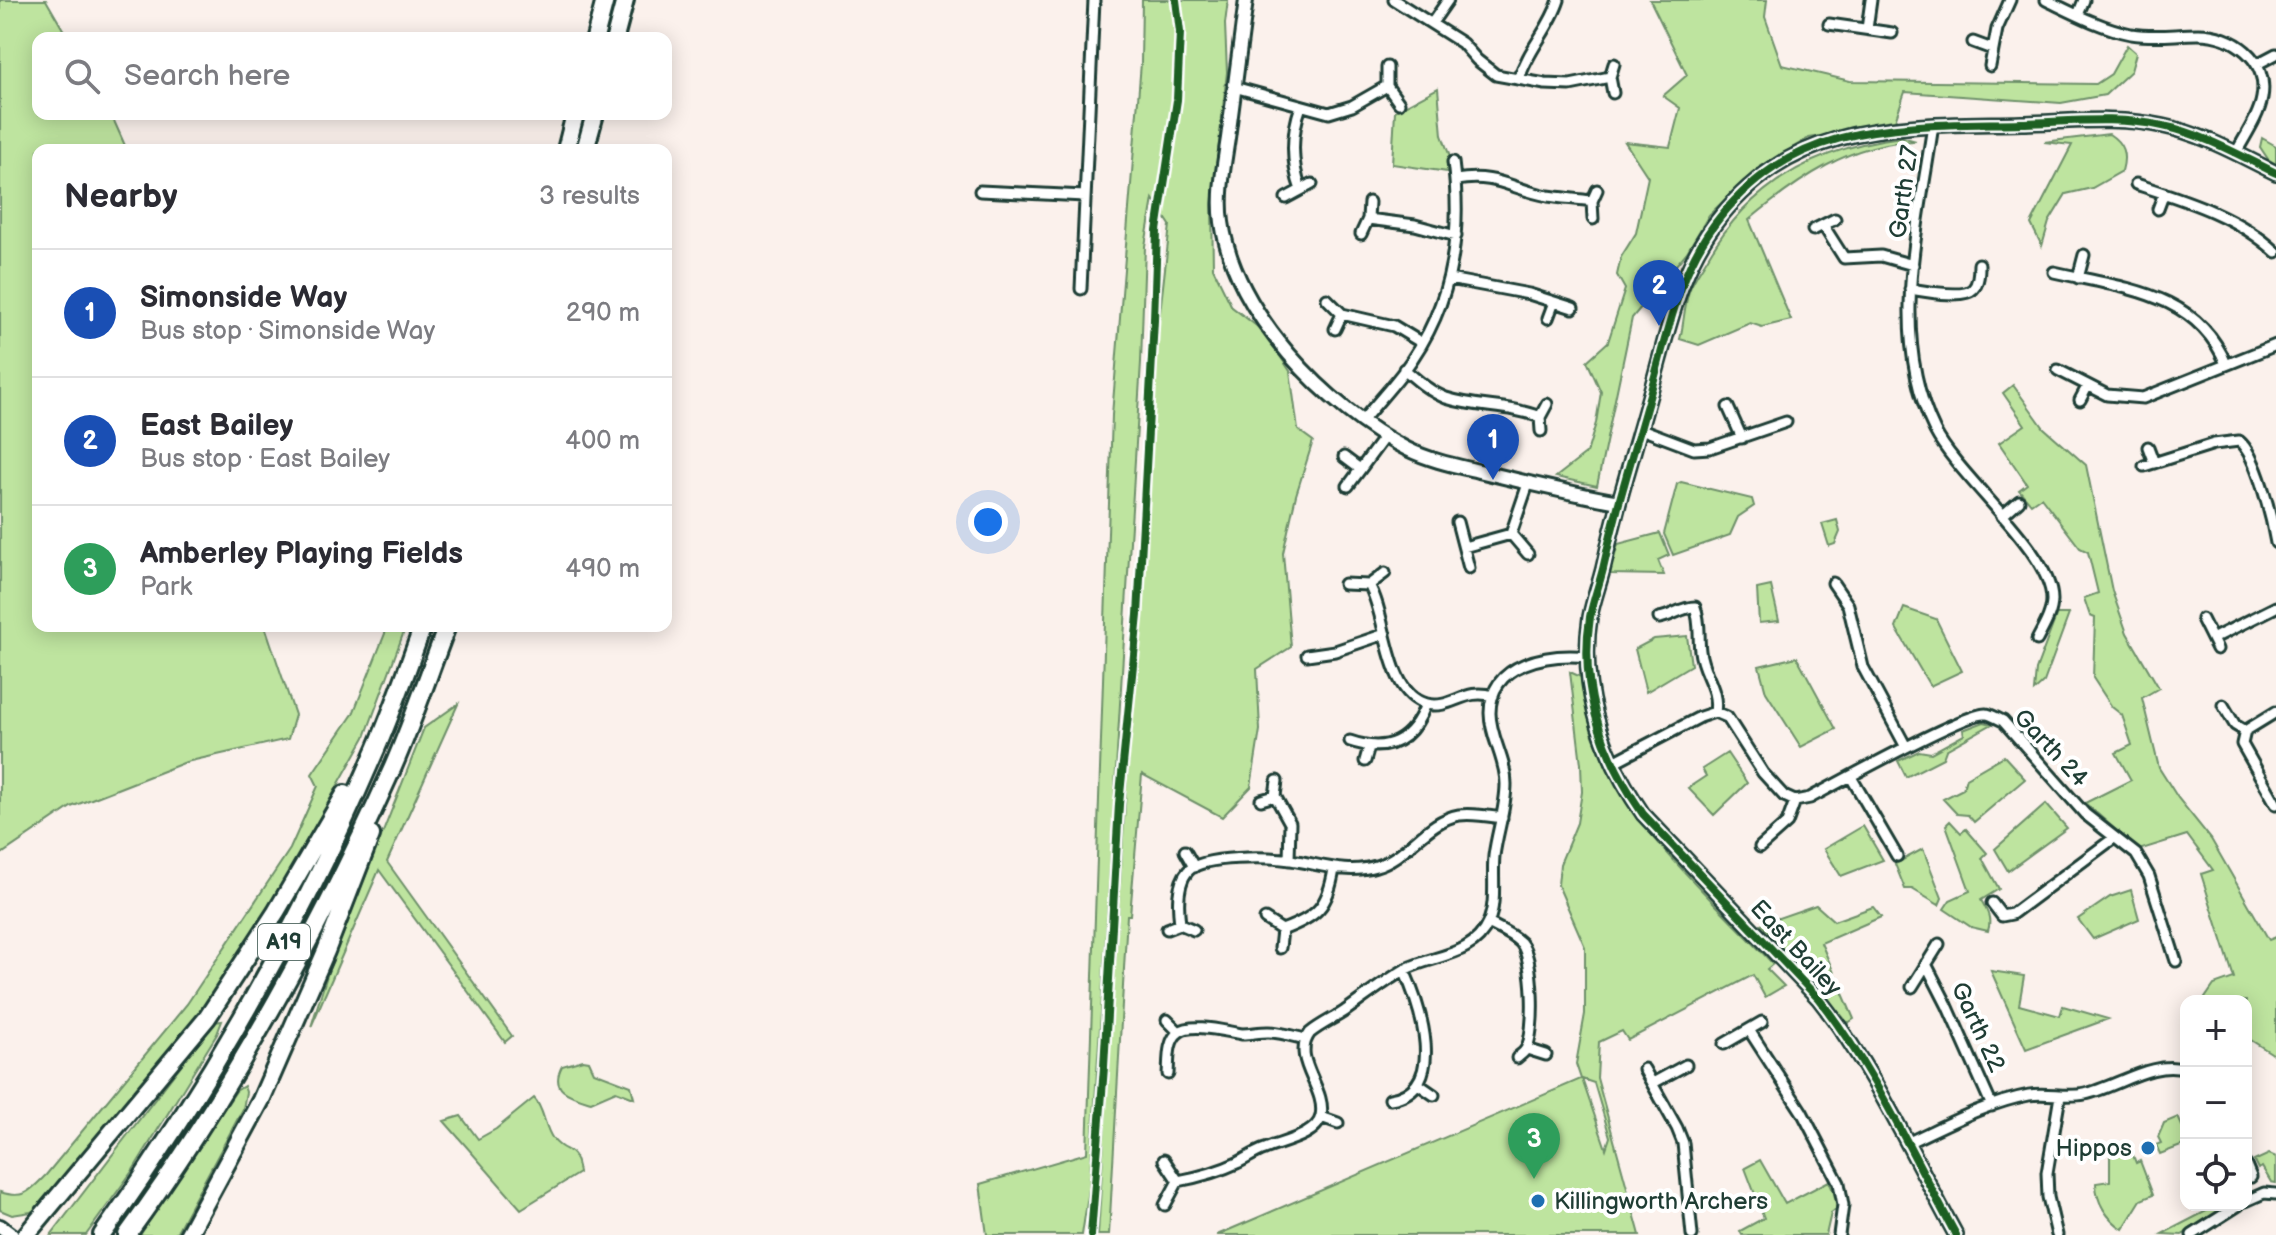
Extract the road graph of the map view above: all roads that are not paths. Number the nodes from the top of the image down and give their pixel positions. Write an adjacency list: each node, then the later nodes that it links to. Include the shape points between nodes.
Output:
1 (605, 0): 16 (highway)
2 (625, 0): 17 (highway)
3 (1094, 0): 50 (street)
4 (1246, 0): 31 (street)
5 (1394, 0): 13 (street)
6 (1448, 0): 13 (street)
7 (1559, 0): 29 (street)
8 (1871, 0): 15 (street)
9 (2010, 0): 21 (street)
10 (2046, 0): 12 (street)
11 (2084, 0): 12 (street)
12 (2078, 15): 19 (street, via 2116,30)
13 (1432, 23): 29 (street, via 1496,75)
14 (1829, 24): 15 (street)
15 (1867, 29): 18 (street)
16 (597, 32)
17 (617, 32)
18 (1892, 33)
19 (2162, 38): 22 (street); 25 (street, via 2197,34 2231,39)
20 (1973, 42): 21 (street)
21 (1992, 49): 26 (street)
22 (2163, 52)
23 (2276, 54): 25 (street)
24 (1614, 64): 28 (street)
25 (2257, 64): 40 (street, via 2263,96)
26 (1990, 66)
27 (1387, 67): 30 (street)
28 (1610, 77): 29 (street, via 1570,85); 32 (street)
29 (1519, 79)
30 (1387, 86): 33 (street); 34 (street, via 1341,111)
31 (1234, 87): 34 (street); 85 (street, via 1221,218 1233,269 1284,349)
32 (1613, 93)
33 (1399, 103)
34 (1301, 106): 46 (street, via 1293,167)
35 (574, 120): 38 (highway)
36 (593, 120): 39 (highway)
37 (1933, 125): 40 (street, East Bailey, via 2120,121 2163,126); 63 (street, Garth 27); 87 (street, East Bailey, via 1822,142 1758,177 1733,201 1684,277)
38 (568, 144)
39 (587, 144)
40 (2236, 153): 42 (street, East Bailey)
41 (1453, 162): 43 (street)
42 (2276, 173)
43 (1456, 180): 52 (street, via 1496,179 1546,195); 59 (street)
44 (1312, 184): 46 (street)
45 (2136, 184): 49 (street)
46 (1301, 190): 51 (street)
47 (1597, 190): 52 (street)
48 (980, 191): 50 (street)
49 (2164, 193): 54 (street); 60 (street, via 2229,219)
50 (1085, 196): 67 (street)
51 (1286, 198)
52 (1592, 201): 56 (street)
53 (1369, 202): 55 (street)
54 (2158, 209)
55 (1368, 219): 58 (street); 59 (street)
56 (1593, 219)
57 (1835, 219): 63 (street, Garth 27, via 1818,228 1844,258 1869,255)
58 (1361, 234)
59 (1456, 236): 66 (street)
60 (2276, 252)
61 (2084, 255): 65 (street)
62 (1979, 264): 68 (street, via 1974,289 1964,295)
63 (1913, 265): 68 (street, Garth 27)
64 (2054, 272): 65 (street)
65 (2078, 278): 77 (street, via 2137,291 2187,312 2209,332)
66 (1449, 279): 70 (street); 75 (street)
67 (1081, 289)
68 (1910, 289): 99 (street, Garth 27, via 1912,359 1926,409 1947,451)
69 (1327, 299): 72 (street)
70 (1554, 302): 71 (street); 73 (street)
71 (1573, 308)
72 (1342, 314): 74 (street); 75 (street, via 1394,326)
73 (1548, 318)
74 (1335, 329)
75 (1422, 343): 78 (street)
76 (2276, 345): 77 (street)
77 (2226, 364): 80 (street, via 2143,398)
78 (1404, 369): 84 (street, via 1444,397); 85 (street)
79 (2058, 370): 80 (street)
80 (2087, 387): 81 (street)
81 (2080, 400)
82 (1547, 404): 84 (street)
83 (1728, 407): 90 (street)
84 (1540, 417): 88 (street)
85 (1363, 420): 89 (street)
86 (1786, 422): 90 (street)
87 (1641, 429): 90 (street, via 1694,449); 98 (street, East Bailey)
88 (1541, 431)
89 (1385, 436): 93 (street); 94 (street, via 1435,460)
90 (1742, 438)
91 (2148, 447): 97 (street, via 2149,465 2239,441)
92 (1344, 457): 93 (street)
93 (1360, 469): 95 (street)
94 (1528, 484): 98 (street); 101 (street)
95 (1348, 486)
96 (2019, 501): 99 (street)
97 (2271, 501): 102 (street)
98 (1619, 502): 122 (street, East Bailey, via 1590,617)
99 (2002, 516): 118 (street, Garth 27, via 2049,584 2052,601)
100 (1457, 522): 103 (street)
101 (1511, 534): 103 (street); 104 (street)
102 (2276, 543)
103 (1464, 547): 105 (street)
104 (1528, 554)
105 (1469, 568)
106 (1385, 573): 109 (street)
107 (1833, 583): 131 (street, via 1848,605 1863,667)
108 (1344, 584): 109 (street)
109 (1369, 585): 115 (street)
110 (2276, 607): 117 (street)
111 (1659, 618): 126 (street, via 1695,607 1700,653 1717,701)
112 (2202, 619): 117 (street)
113 (421, 632): 132 (highway, A19)
114 (445, 632): 135 (highway, A19)
115 (1385, 634): 120 (street); 124 (street, via 1396,675 1409,694)
116 (1331, 637): 120 (street)
117 (2212, 639): 119 (street)
118 (2037, 640)
119 (2217, 649)
120 (1335, 651): 121 (street)
121 (1307, 655)
122 (1588, 657): 123 (street, via 1526,662); 134 (street, East Bailey, via 1593,709)
123 (1493, 696): 124 (street, via 1479,692 1440,705); 142 (street, via 1490,713 1506,784)
124 (1426, 704): 130 (street, via 1407,735)
125 (2223, 705): 128 (street)
126 (1715, 712): 134 (street); 140 (street, via 1727,717 1763,773)
127 (2276, 712): 128 (street)
128 (2245, 731): 141 (street, via 2242,744)
129 (1350, 741): 130 (street)
130 (1369, 747): 133 (street)
131 (1906, 747): 136 (street, Garth 24); 143 (street, Garth 24, via 1985,714 2003,721 2078,807)
132 (374, 754): 193 (highway, A19, via 207,1018); 194 (highway, A19, via 248,1007)
133 (1365, 761)
134 (1612, 763): 184 (street, East Bailey, via 1643,814 1840,1026)
135 (394, 765): 195 (highway, A19, via 285,983 215,1105); 196 (highway, A19, via 326,951 261,1100)
136 (1851, 777): 140 (street, Garth 24); 146 (street)
137 (1277, 781): 138 (street)
138 (1275, 796): 139 (street); 147 (street, via 1290,823)
139 (1261, 800)
140 (1795, 801): 144 (street, via 1787,823)
141 (2276, 804)
142 (1502, 818): 149 (street, via 1458,815 1385,863); 152 (street)
143 (2114, 838): 150 (street, via 2012,914 2002,916); 159 (street, Garth 24, via 2146,869)
144 (1760, 847)
145 (1185, 851): 148 (street)
146 (1897, 856)
147 (1289, 860): 148 (street, via 1248,859); 149 (street)
148 (1194, 867): 153 (street, via 1179,893)
149 (1334, 869): 156 (street, via 1317,913)
150 (1992, 903)
151 (1265, 919): 156 (street)
152 (1488, 923): 161 (street, via 1462,950); 169 (street, via 1520,943 1530,962)
153 (1180, 924): 154 (street); 155 (street)
154 (1167, 929)
155 (1194, 930)
156 (1282, 930): 158 (street)
157 (1939, 944): 160 (street, Garth 22)
158 (1280, 948)
159 (2176, 961)
160 (1926, 964): 162 (street, Garth 22); 181 (street, Garth 22)
161 (1404, 970): 167 (street); 177 (street, via 1424,1021 1425,1054)
162 (1912, 987)
163 (1167, 1020): 166 (street)
164 (1762, 1022): 165 (street)
165 (1749, 1030): 168 (street); 198 (street, via 1802,1112 1839,1183)
166 (1179, 1032): 167 (street, via 1269,1032); 175 (street, via 1170,1050)
167 (1305, 1039): 182 (street)
168 (1724, 1044)
169 (1527, 1049): 170 (street); 171 (street)
170 (1546, 1055)
171 (1517, 1058)
172 (1686, 1065): 176 (street)
173 (2180, 1068): 179 (street, Garth 22, via 2159,1068 2082,1095)
174 (1644, 1069): 176 (street)
175 (1168, 1074)
176 (1653, 1083): 197 (street, via 1683,1143)
177 (1418, 1084): 178 (street); 180 (street)
178 (1434, 1095)
179 (2060, 1096): 181 (street, Garth 22, via 2030,1094); 200 (street, via 2047,1173)
180 (1390, 1099)
181 (1992, 1106): 184 (street, Garth 22)
182 (1321, 1117): 183 (street); 186 (street, via 1293,1139)
183 (1338, 1123)
184 (1907, 1143): 199 (street, East Bailey)
185 (1164, 1160): 186 (street)
186 (1178, 1181): 189 (street)
187 (2276, 1194): 188 (street)
188 (2252, 1198)
189 (1165, 1205)
190 (2230, 1211): 201 (street)
191 (0, 1226): 192 (street)
192 (12, 1235)
193 (26, 1235)
194 (102, 1235)
195 (127, 1235)
196 (188, 1235)
197 (1692, 1235)
198 (1839, 1235)
199 (1956, 1235)
200 (2057, 1235)
201 (2192, 1235)

